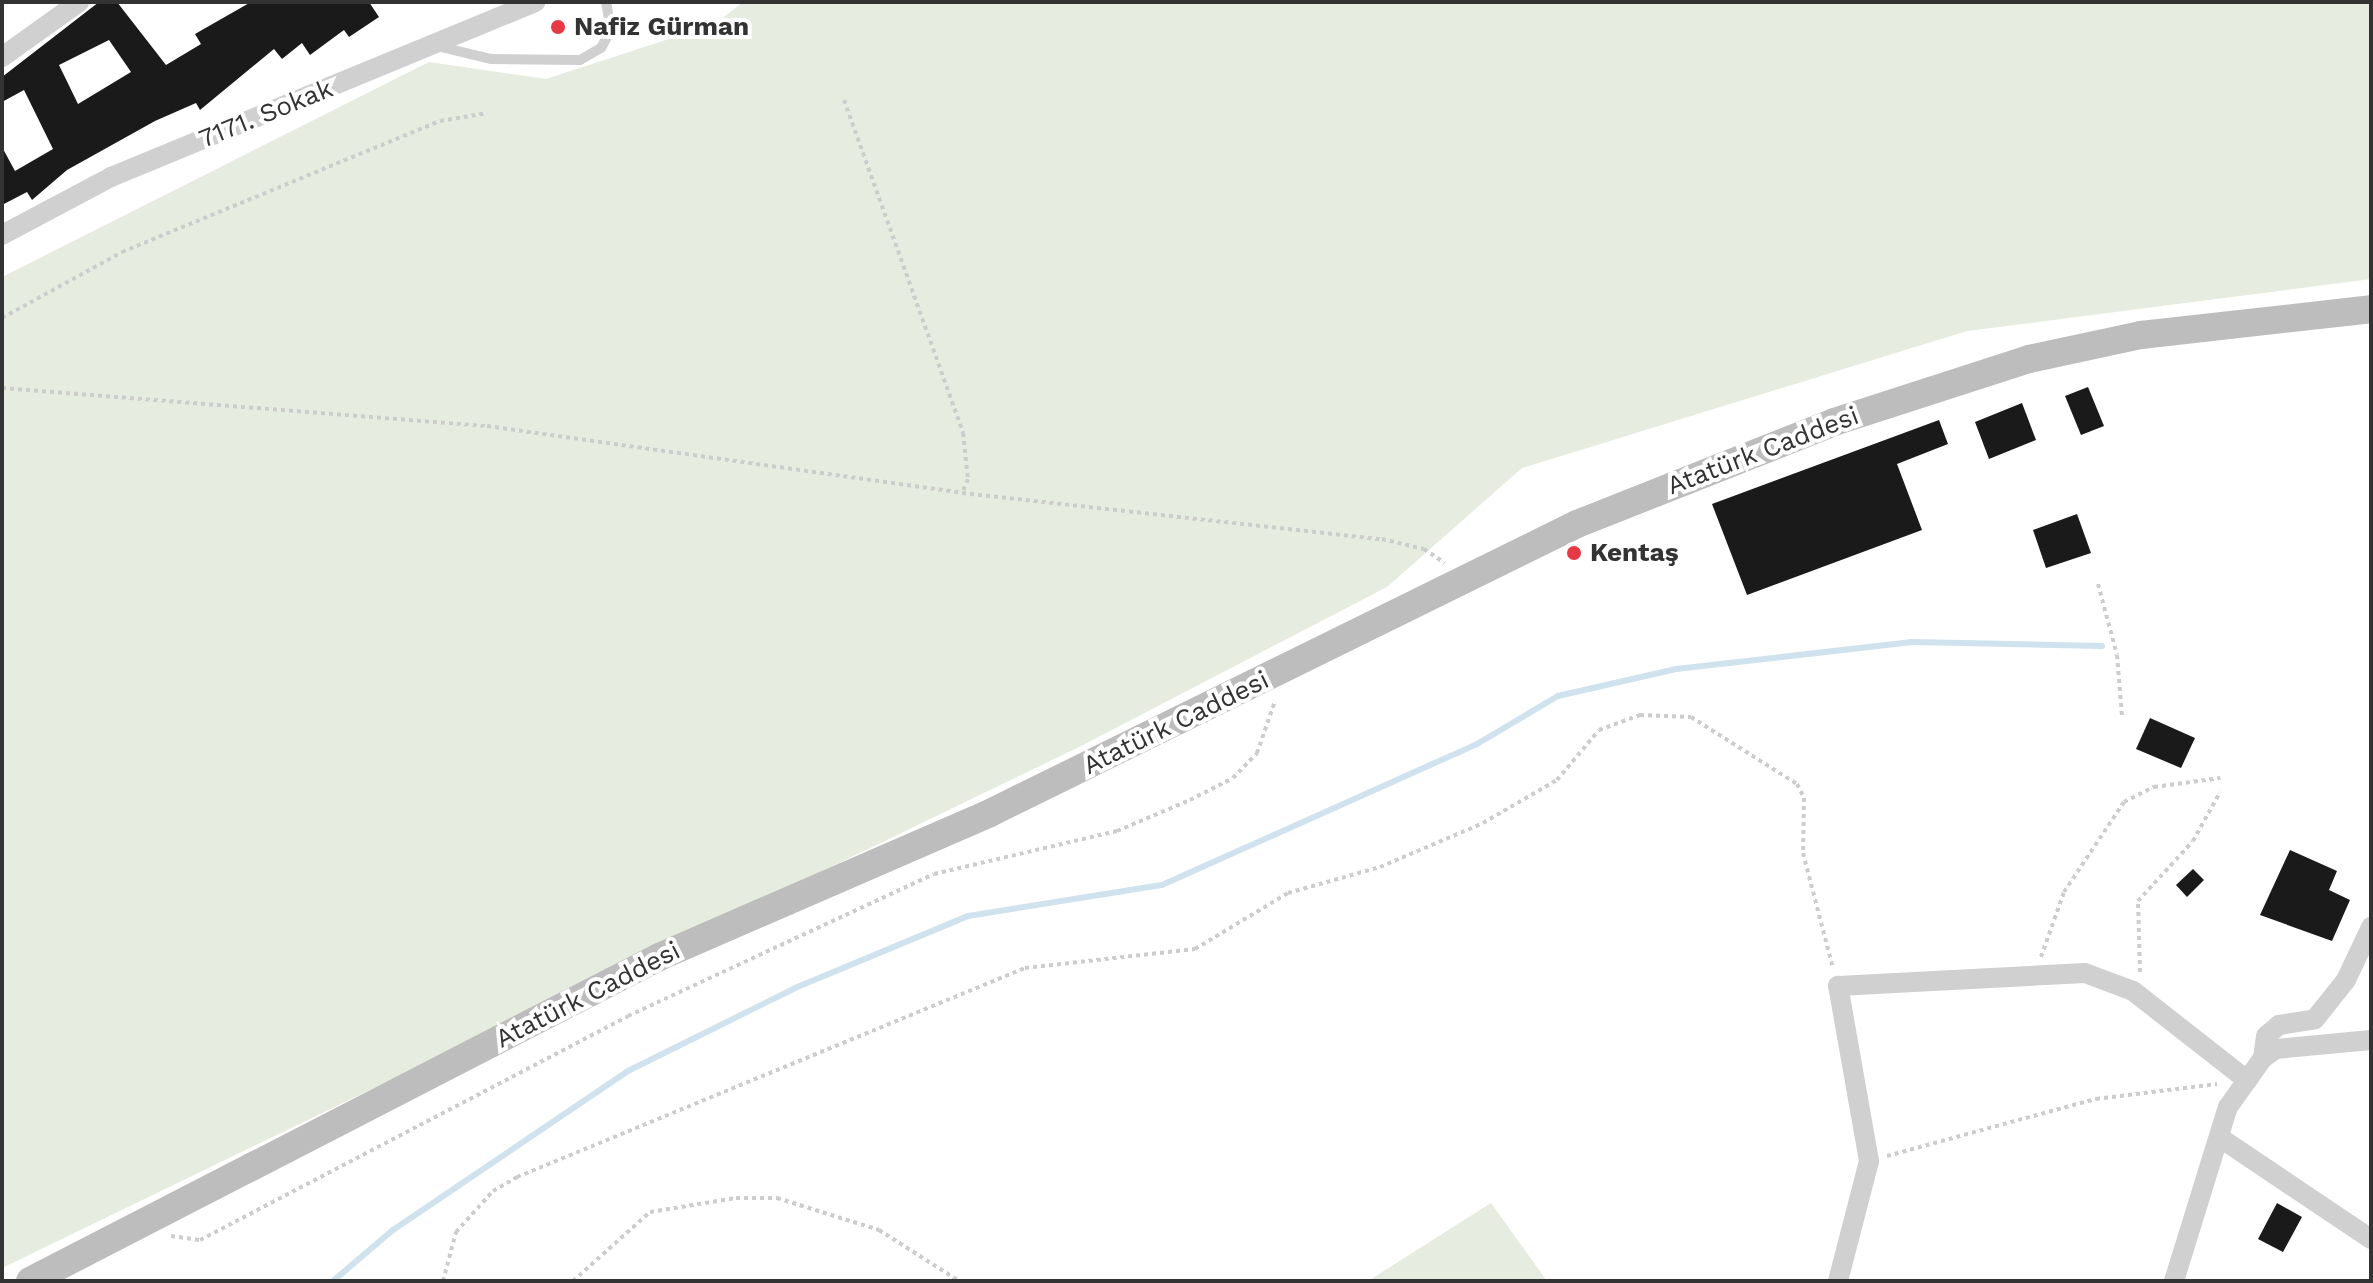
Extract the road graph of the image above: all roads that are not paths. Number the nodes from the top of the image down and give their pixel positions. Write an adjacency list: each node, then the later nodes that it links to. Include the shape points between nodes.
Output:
1 (79, 2): 5 (street)
2 (535, 2): 4 (street, 7171. Sokak)
3 (606, 2): 4 (lane, via 611,30 601,48 580,60 491,59)
4 (435, 46): 6 (street, 7171. Sokak, via 111,177)
5 (2, 57)
6 (2, 235)
7 (2371, 309): 14 (street, Atatürk Caddesi, via 2141,335 1950,380 1577,524 990,813 659,957)
8 (2371, 927): 10 (street, via 2346,980 2315,1019 2279,1025 2266,1036)
9 (2371, 1040): 10 (street, via 2276,1049)
10 (2263, 1058): 11 (street)
11 (2247, 1080): 12 (street); 15 (street, via 2133,991 2085,973 1838,986 1869,1161)
12 (2219, 1137): 13 (street); 16 (street)
13 (2371, 1239)
14 (30, 1281)
15 (1838, 1281)
16 (2174, 1281)

